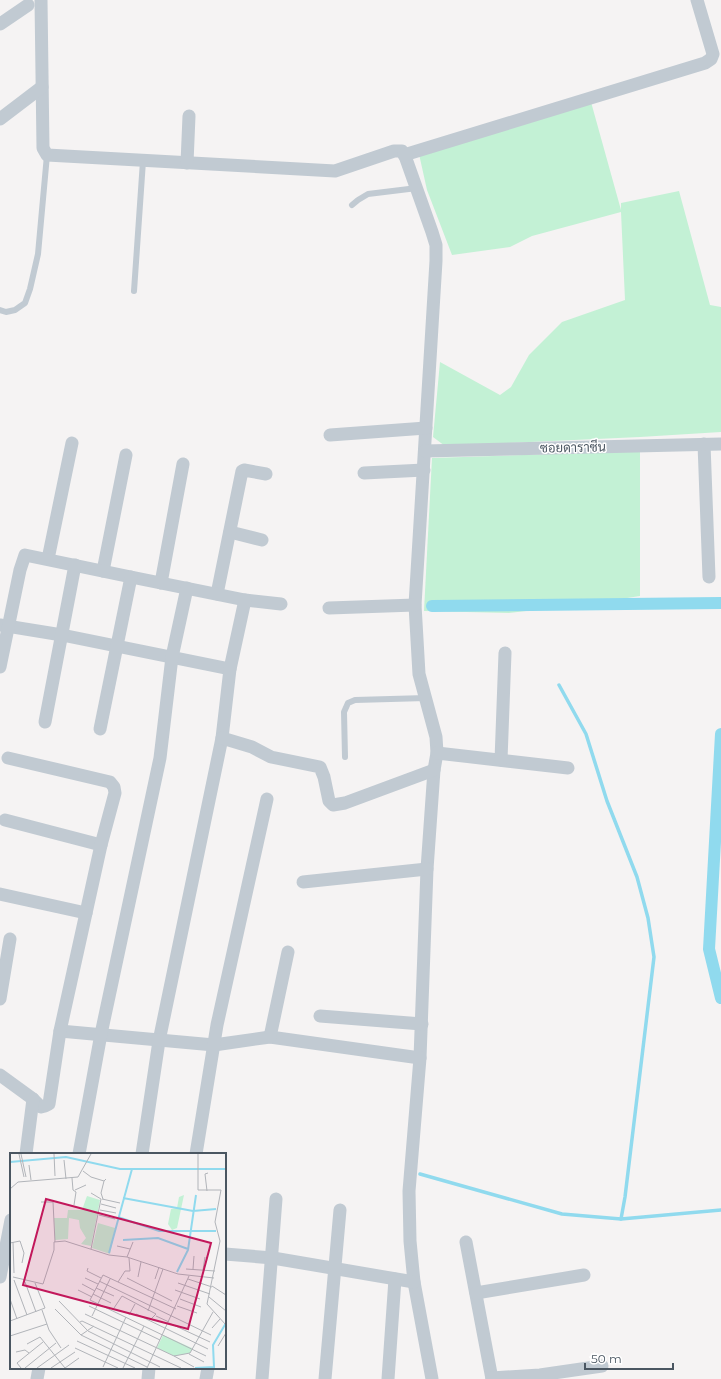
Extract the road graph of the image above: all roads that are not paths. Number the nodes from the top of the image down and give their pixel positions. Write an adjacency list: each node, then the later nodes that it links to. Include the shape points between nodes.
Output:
1 (41, 0): 5 (street)
2 (698, 0): 9 (street, via 713,54 705,63)
3 (28, 5): 4 (street)
4 (0, 24)
5 (42, 87): 7 (street); 8 (street, via 44,148)
6 (189, 116): 11 (street)
7 (0, 119)
8 (47, 155): 10 (street); 15 (lane, via 38,254 30,289 25,303 14,310)
9 (404, 155): 11 (street, via 402,151 394,151 335,171); 12 (street)
10 (143, 161): 11 (street); 14 (lane)
11 (187, 163)
12 (417, 188): 13 (lane, via 368,194); 16 (street, via 436,245)
13 (352, 205)
14 (134, 291)
15 (0, 310)
16 (426, 428): 17 (street); 21 (street)
17 (330, 435)
18 (72, 443): 29 (street)
19 (704, 444): 20 (street, ซอยดาราซีน); 21 (street, ซอยดาราซีน); 33 (street)
20 (721, 444)
21 (425, 451): 24 (street)
22 (126, 455): 31 (street)
23 (183, 464): 34 (street)
24 (424, 470): 25 (street); 39 (street)
25 (364, 473)
26 (266, 474): 27 (street, via 242,471)
27 (230, 532): 28 (street); 36 (street)
28 (262, 540)
29 (48, 559): 30 (street); 41 (street, via 25,555)
30 (75, 565): 31 (street); 42 (street)
31 (103, 570): 32 (street)
32 (131, 577): 34 (street); 43 (street)
33 (709, 578)
34 (161, 582): 35 (street)
35 (187, 588): 36 (street); 45 (street)
36 (217, 594): 37 (street)
37 (245, 600): 38 (street); 47 (street)
38 (281, 604)
39 (416, 604): 40 (street); 48 (street, via 418,674)
40 (329, 608)
41 (4, 626): 42 (street); 46 (street)
42 (62, 635): 43 (street); 49 (street)
43 (117, 646): 45 (street); 50 (street)
44 (505, 653): 55 (street)
45 (172, 657): 47 (street); 71 (street, via 160,758)
46 (0, 667)
47 (230, 669): 51 (street)
48 (426, 698): 52 (street, via 436,737); 54 (lane, via 355,700 348,703 344,712)
49 (44, 722)
50 (100, 729)
51 (222, 738): 57 (street, via 252,746 271,757 320,767 329,801 333,805 345,803); 73 (street)
52 (437, 753): 55 (street); 57 (street)
53 (8, 758): 60 (street, via 110,782 115,793)
54 (345, 758)
55 (501, 760): 56 (street)
56 (568, 768)
57 (434, 770): 61 (street)
58 (268, 799): 74 (street)
59 (5, 820): 60 (street)
60 (101, 845): 64 (street)
61 (428, 868): 62 (street); 69 (street)
62 (303, 882)
63 (0, 894): 64 (street)
64 (86, 913): 70 (street)
65 (10, 939): 67 (street)
66 (288, 952): 72 (street)
67 (0, 999)
68 (320, 1016): 69 (street)
69 (422, 1024): 75 (street)
70 (60, 1031): 71 (street); 77 (street, via 49,1104 41,1107)
71 (101, 1034): 73 (street); 79 (street)
72 (270, 1037): 74 (street); 75 (street)
73 (159, 1041): 74 (street); 80 (street)
74 (214, 1045): 81 (street)
75 (420, 1058): 94 (street, via 409,1191)
76 (0, 1075): 77 (street)
77 (33, 1099): 78 (street)
78 (26, 1153)
79 (79, 1153)
80 (142, 1153)
81 (196, 1153)
82 (276, 1199): 89 (street)
83 (340, 1210): 90 (street)
84 (0, 1218): 85 (street)
85 (10, 1220)
86 (10, 1225): 92 (street)
87 (466, 1242): 95 (street)
88 (226, 1254): 89 (street)
89 (272, 1258): 90 (street); 102 (street)
90 (334, 1268): 93 (street); 103 (street)
91 (584, 1275): 95 (street)
92 (0, 1277)
93 (395, 1279): 94 (street); 104 (street)
94 (414, 1282): 105 (street)
95 (476, 1293): 99 (street)
96 (602, 1366): 99 (street, via 540,1375)
97 (39, 1369): 100 (street)
98 (208, 1369): 101 (street)
99 (492, 1378)
100 (37, 1379)
101 (206, 1379)
102 (262, 1379)
103 (325, 1379)
104 (388, 1379)
105 (432, 1379)

